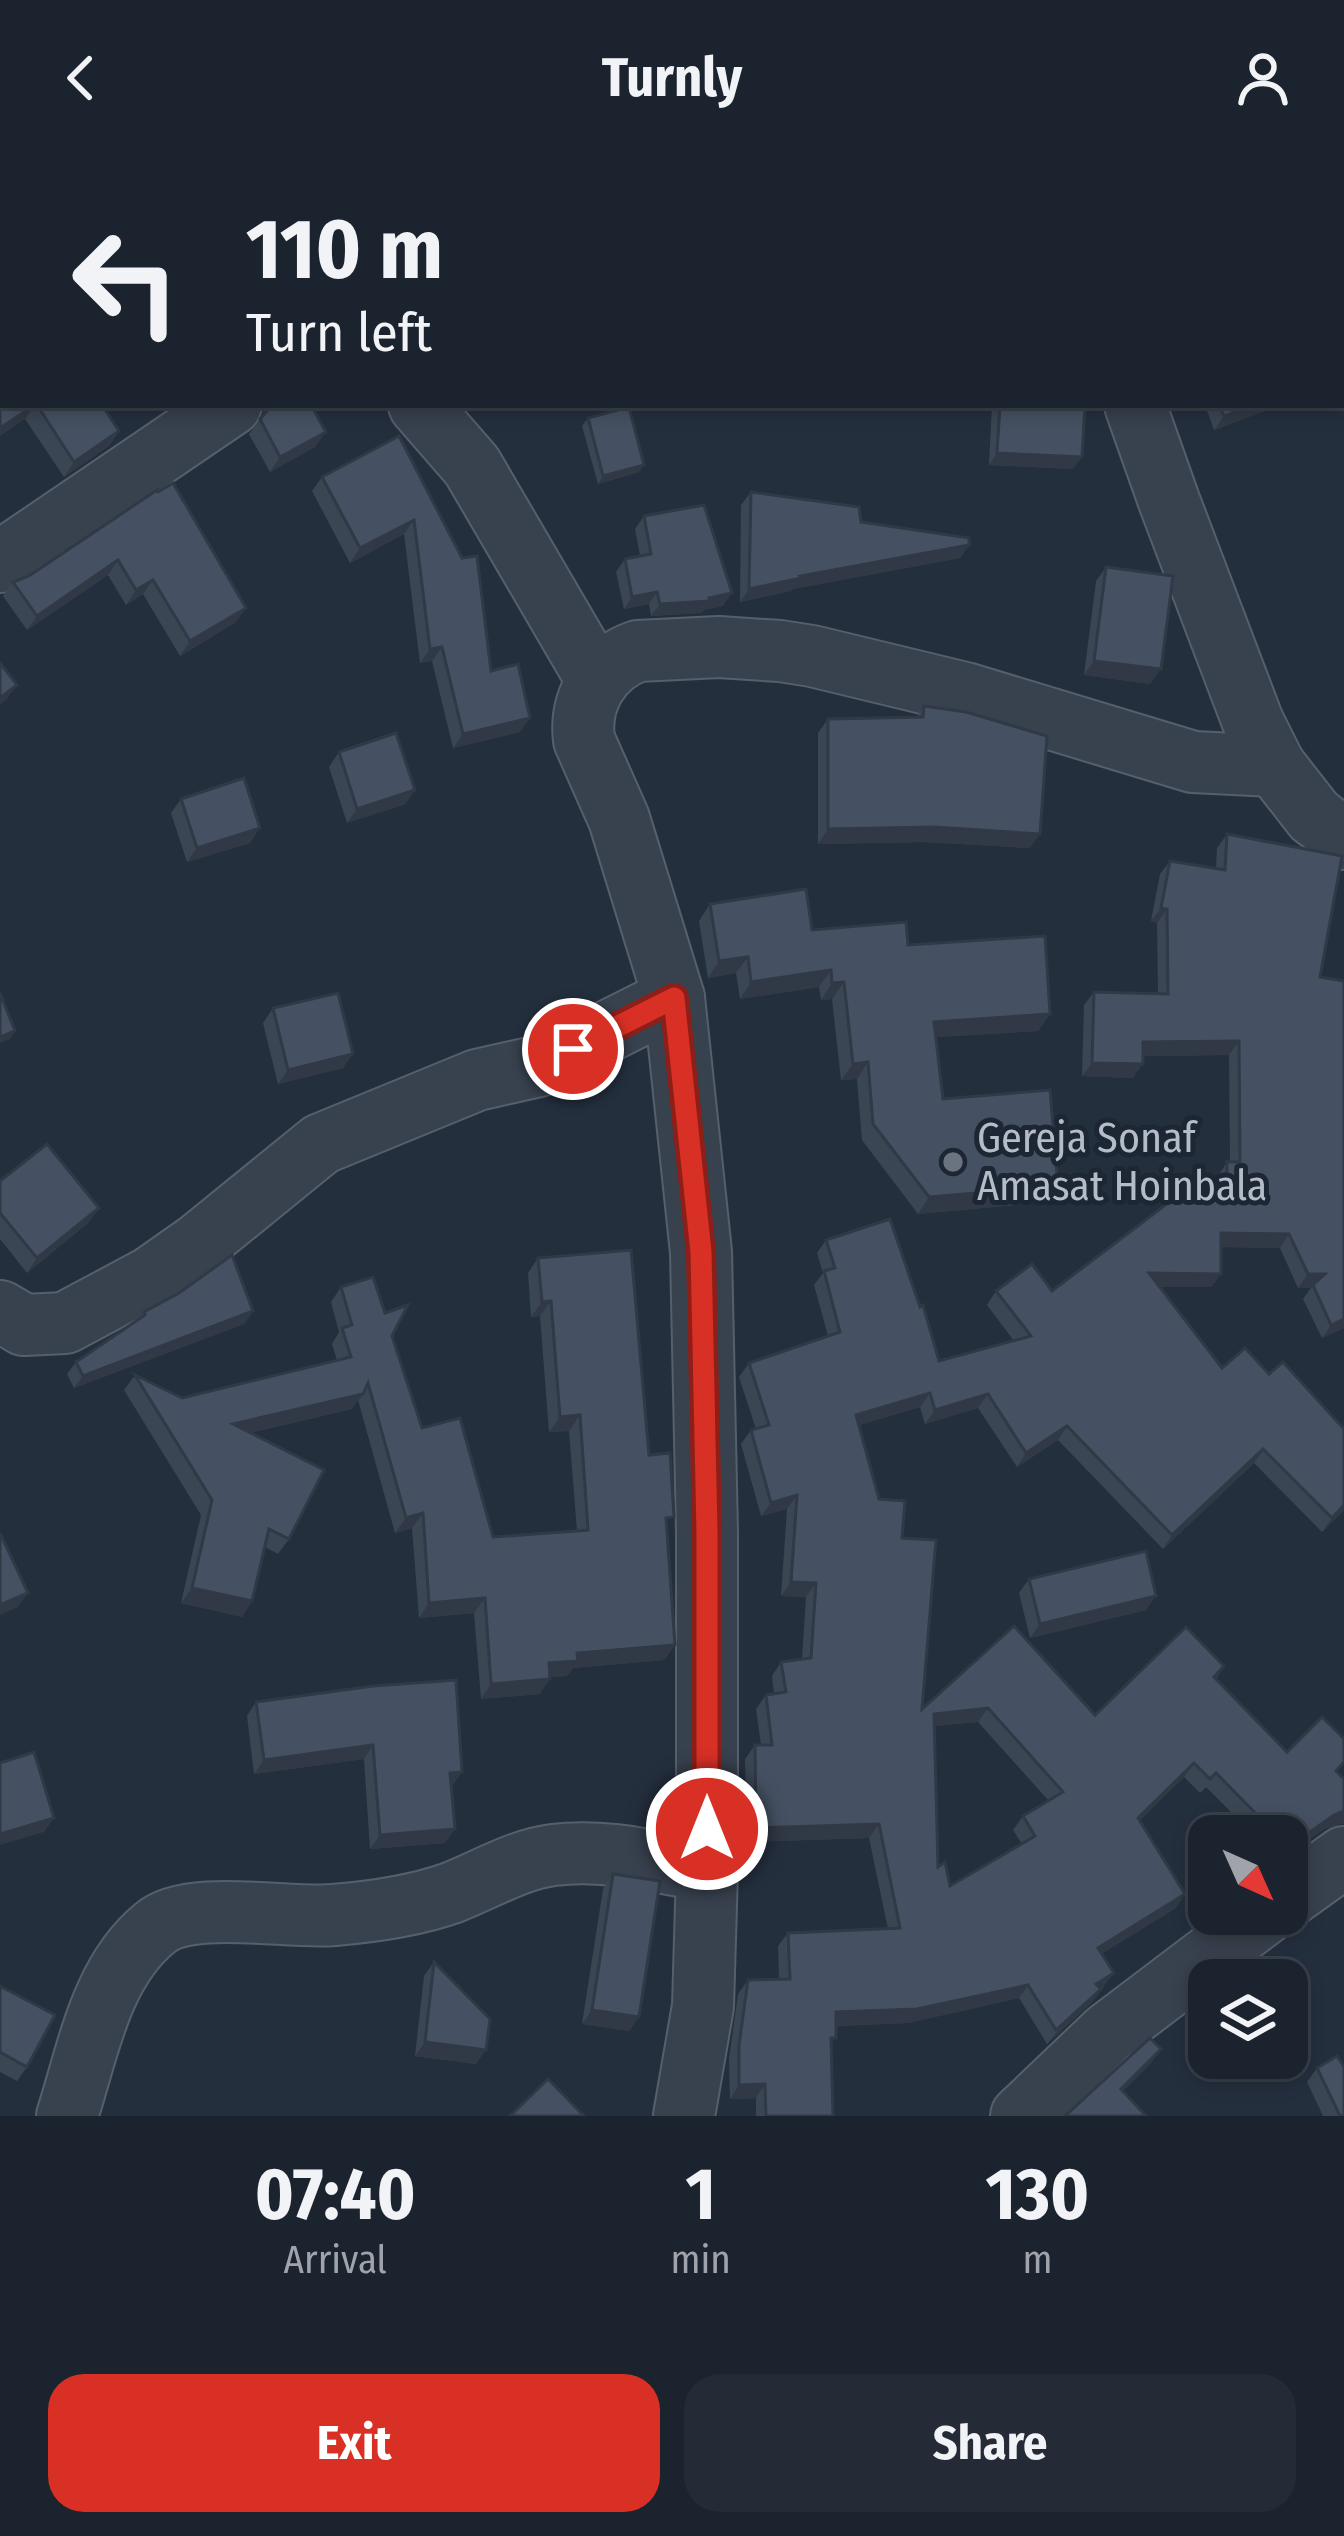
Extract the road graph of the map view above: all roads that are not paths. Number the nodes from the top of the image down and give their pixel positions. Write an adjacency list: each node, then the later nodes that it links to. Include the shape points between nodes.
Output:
1 (227, 408): 4 (street)
2 (422, 408): 5 (street, via 472,466)
3 (1136, 408): 6 (street)
4 (0, 562)
5 (597, 680): 6 (street, via 638,651 780,651 965,693 1193,762); 8 (street, via 585,705 584,740 619,819)
6 (1275, 766): 7 (street)
7 (1344, 839)
8 (674, 998): 9 (street, via 539,1066 476,1080 322,1144 151,1277 65,1323 24,1325); 11 (street, via 701,1252)
9 (0, 1312)
10 (1344, 1858): 12 (street)
11 (706, 1871): 14 (street, via 588,1852 548,1855 431,1899 333,1916 194,1913 165,1921 110,1984); 15 (street, via 703,2006)
12 (1308, 1883)
13 (1237, 1935): 16 (street, via 1108,2033)
14 (67, 2116)
15 (684, 2116)
16 (1021, 2116)

